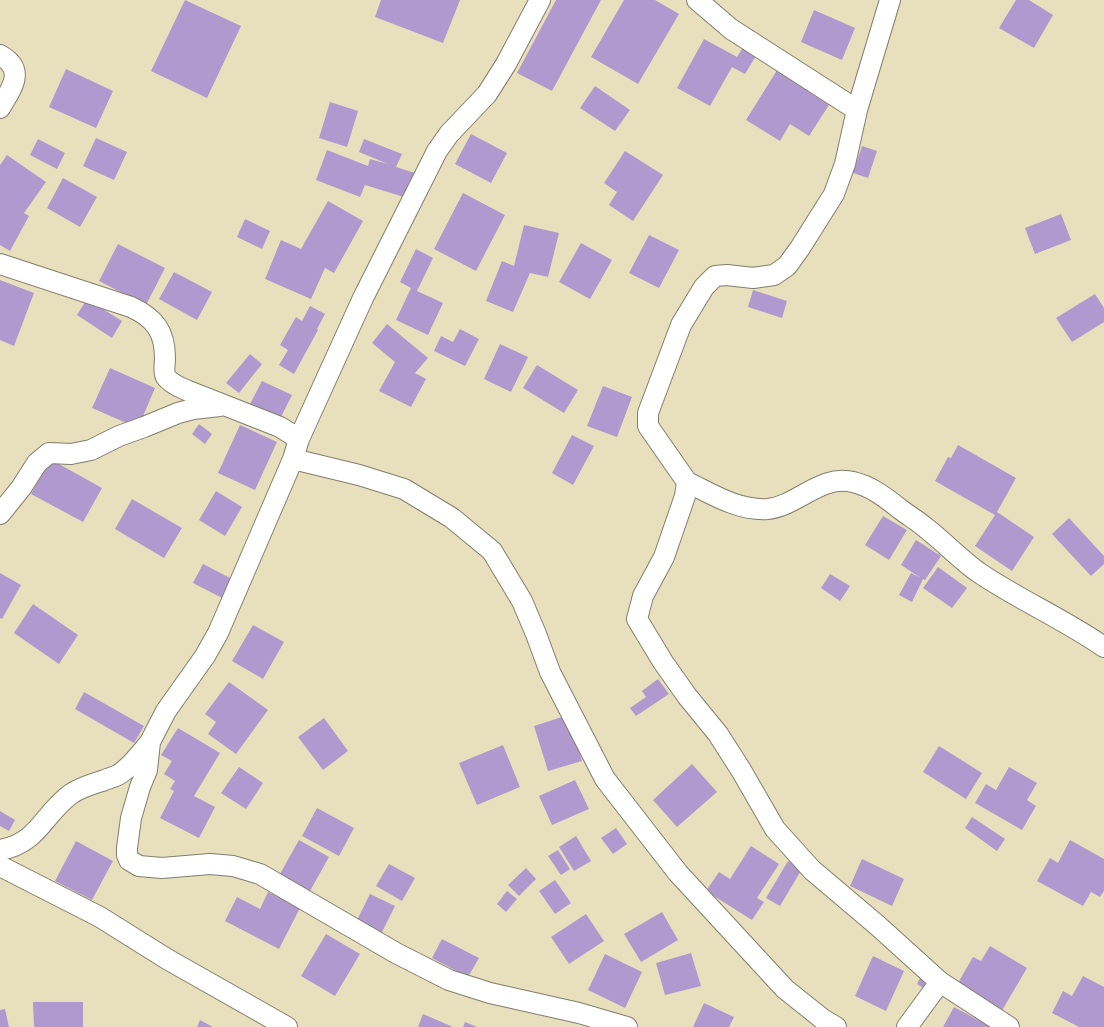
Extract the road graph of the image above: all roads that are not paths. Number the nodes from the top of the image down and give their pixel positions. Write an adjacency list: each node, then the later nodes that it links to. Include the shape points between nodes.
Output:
1 (540, 0): 9 (street, via 488,94 436,151)
2 (697, 0): 6 (street, via 731,29)
3 (890, 0): 6 (street)
4 (0, 55): 5 (street, via 13,66 15,74)
5 (0, 108)
6 (857, 110): 11 (street, via 834,194 787,266 764,277 715,276 681,325 648,412 648,426)
7 (0, 264): 8 (street, via 143,313 162,337 167,378)
8 (223, 405): 9 (street); 12 (street, via 178,413 91,450 49,453 37,463)
9 (298, 439): 10 (street)
10 (293, 459): 14 (street, via 206,657 166,711); 20 (street, via 404,489 452,518 492,551 522,601 549,672 604,779 678,873 785,989)
11 (687, 482): 13 (street, via 735,505 770,509 832,482 856,482 884,496 978,572); 17 (street, via 663,557 643,596 637,619 663,662 718,734 775,830 812,870)
12 (0, 514)
13 (1104, 647)
14 (150, 742): 15 (street, via 117,776 78,790 27,840); 19 (street, via 147,770 128,836 127,855 139,866 210,864 260,874 448,980)
15 (0, 850)
16 (0, 866): 18 (street, via 100,917)
17 (940, 982): 21 (street); 22 (street)
18 (287, 1027)
19 (627, 1027)
20 (836, 1027)
21 (907, 1027)
22 (1009, 1027)

